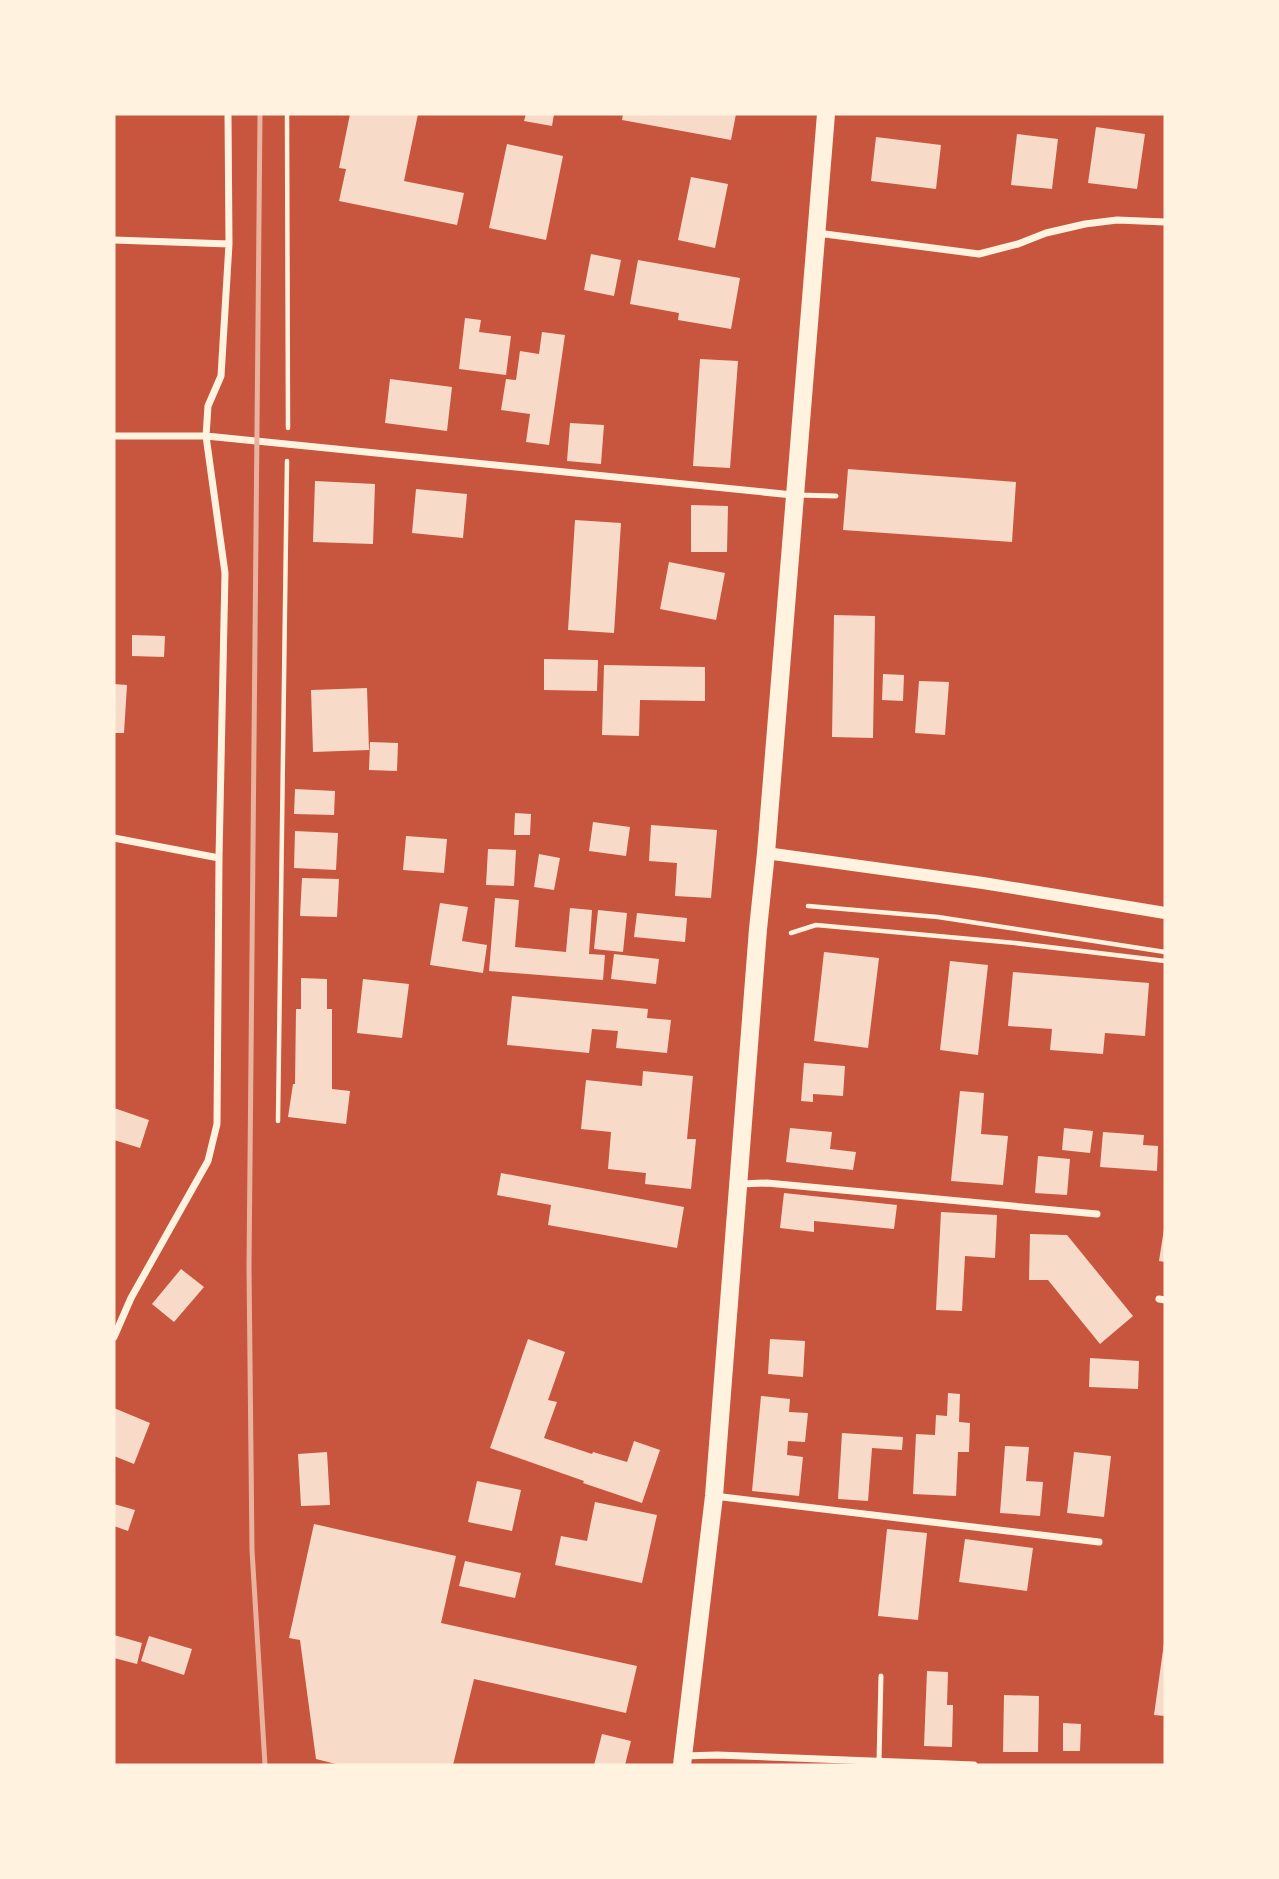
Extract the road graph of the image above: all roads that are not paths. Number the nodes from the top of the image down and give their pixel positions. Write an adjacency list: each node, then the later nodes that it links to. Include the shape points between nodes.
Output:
1 (228, 114): 6 (street)
2 (826, 114): 4 (main road)
3 (1165, 222): 4 (street, via 1085,224 979,254)
4 (816, 233): 9 (main road)
5 (114, 240): 6 (street)
6 (229, 244): 8 (street, via 221,376 208,406)
7 (114, 436): 8 (street)
8 (206, 436): 9 (street); 13 (street, via 225,573)
9 (794, 495): 10 (lane); 12 (main road)
10 (836, 496)
11 (114, 838): 13 (street)
12 (766, 853): 14 (street); 15 (main road)
13 (219, 858): 17 (street, via 217,1124 208,1161)
14 (1165, 913)
15 (739, 1184): 16 (street); 18 (main road)
16 (1097, 1214)
17 (114, 1337)
18 (714, 1496): 19 (street); 21 (main road)
19 (1099, 1542)
20 (881, 1676): 22 (lane)
21 (683, 1761): 22 (street, via 717,1755)
22 (879, 1761): 23 (street)
23 (974, 1765)

